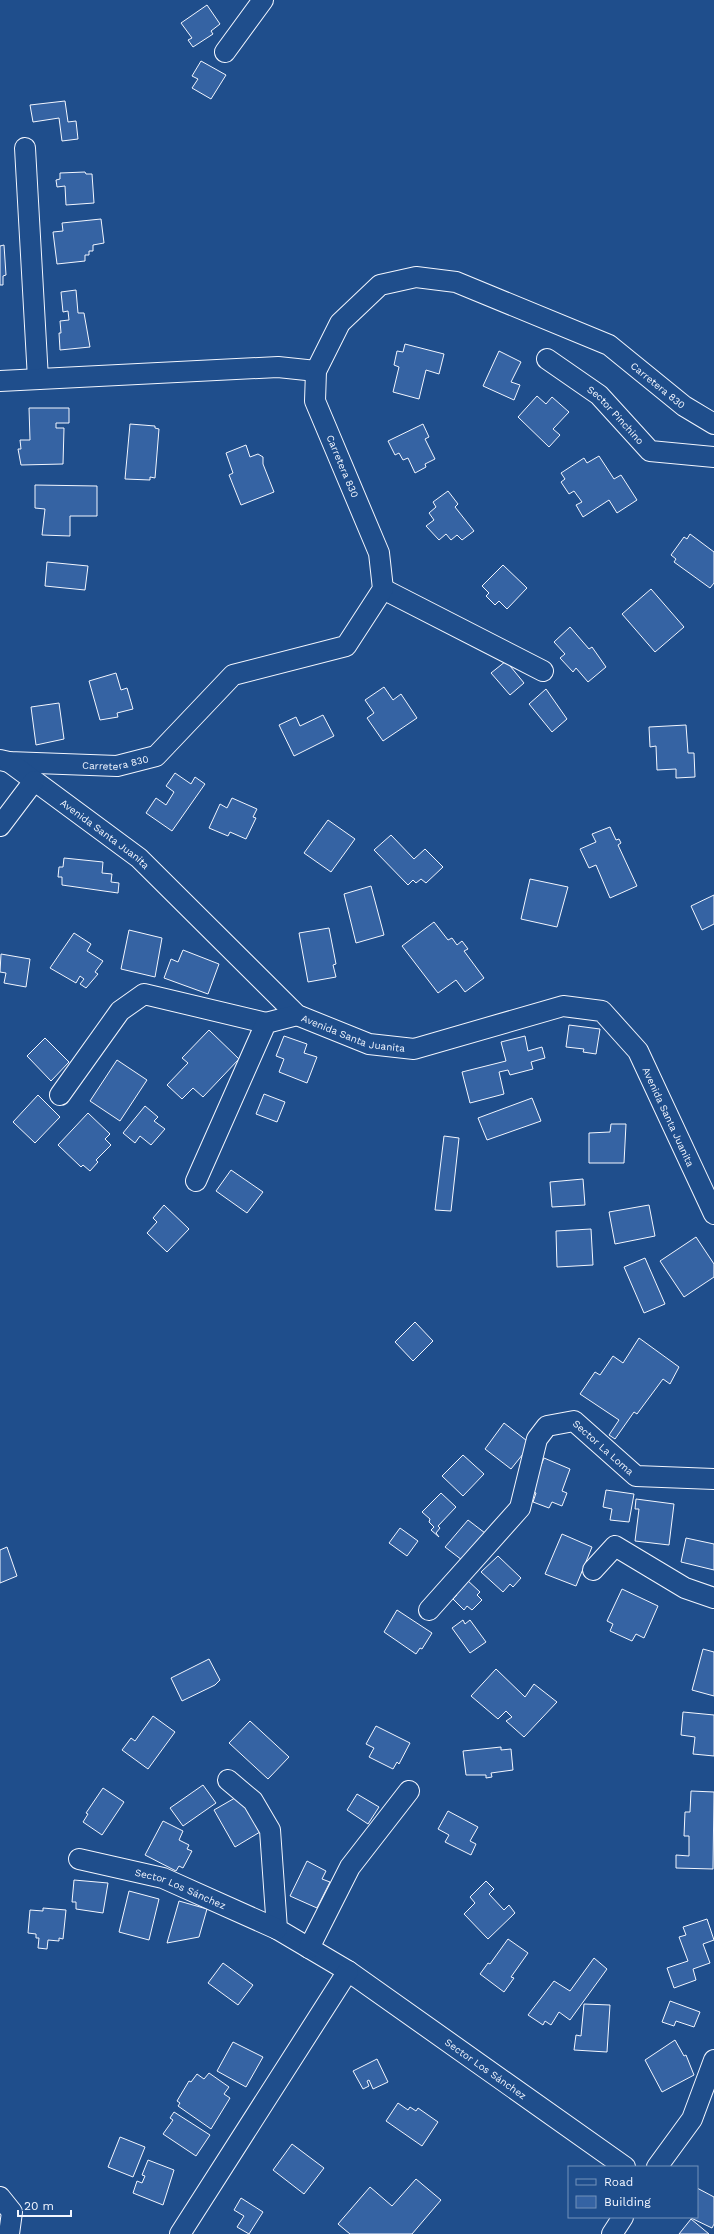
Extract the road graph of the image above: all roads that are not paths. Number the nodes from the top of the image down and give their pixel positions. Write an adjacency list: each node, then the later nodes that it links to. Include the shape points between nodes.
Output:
1 (263, 0): 2 (street)
2 (225, 52)
3 (25, 148): 6 (street)
4 (547, 358): 9 (street, Sector Pinchino, via 599,395 650,451)
5 (316, 371): 6 (street, via 278,367); 8 (street, Carretera 830, via 340,323 380,285 416,276 456,282 609,345 684,406); 10 (street, Carretera 830, via 315,401 379,553)
6 (38, 379): 7 (street)
7 (0, 381)
8 (714, 424)
9 (714, 457)
10 (383, 588): 11 (street); 12 (street, Carretera 830, via 346,646 233,675 156,756 117,766)
11 (543, 672)
12 (5, 761): 13 (street, Avenida Santa Juanita)
13 (34, 781): 14 (street); 15 (street, Avenida Santa Juanita, via 139,858)
14 (0, 826)
15 (297, 1015): 16 (street); 19 (street, Avenida Santa Juanita, via 368,1044 414,1049 563,1006 602,1011 638,1051)
16 (266, 1023): 17 (street, via 144,994 120,1010); 18 (street)
17 (60, 1095)
18 (196, 1181)
19 (714, 1214)
20 (714, 1479): 23 (street, Sector La Loma, via 636,1476 574,1421 548,1426 537,1439 520,1508)
21 (593, 1570): 22 (street, via 615,1546 685,1588)
22 (714, 1598)
23 (429, 1610)
24 (228, 1780): 27 (street, via 253,1801 270,1830)
25 (409, 1791): 28 (street, via 350,1868)
26 (79, 1859): 27 (street, Sector Los Sánchez, via 163,1878)
27 (277, 1929): 28 (street, Sector Los Sánchez)
28 (309, 1948): 29 (street, Sector Los Sánchez)
29 (348, 1971): 31 (street, Sector Los Sánchez); 36 (street)
30 (714, 2060): 32 (street, via 692,2118)
31 (624, 2166)
32 (658, 2166)
33 (0, 2197): 35 (street, via 12,2212)
34 (622, 2218): 37 (street)
35 (9, 2234)
36 (180, 2234)
37 (612, 2234)

